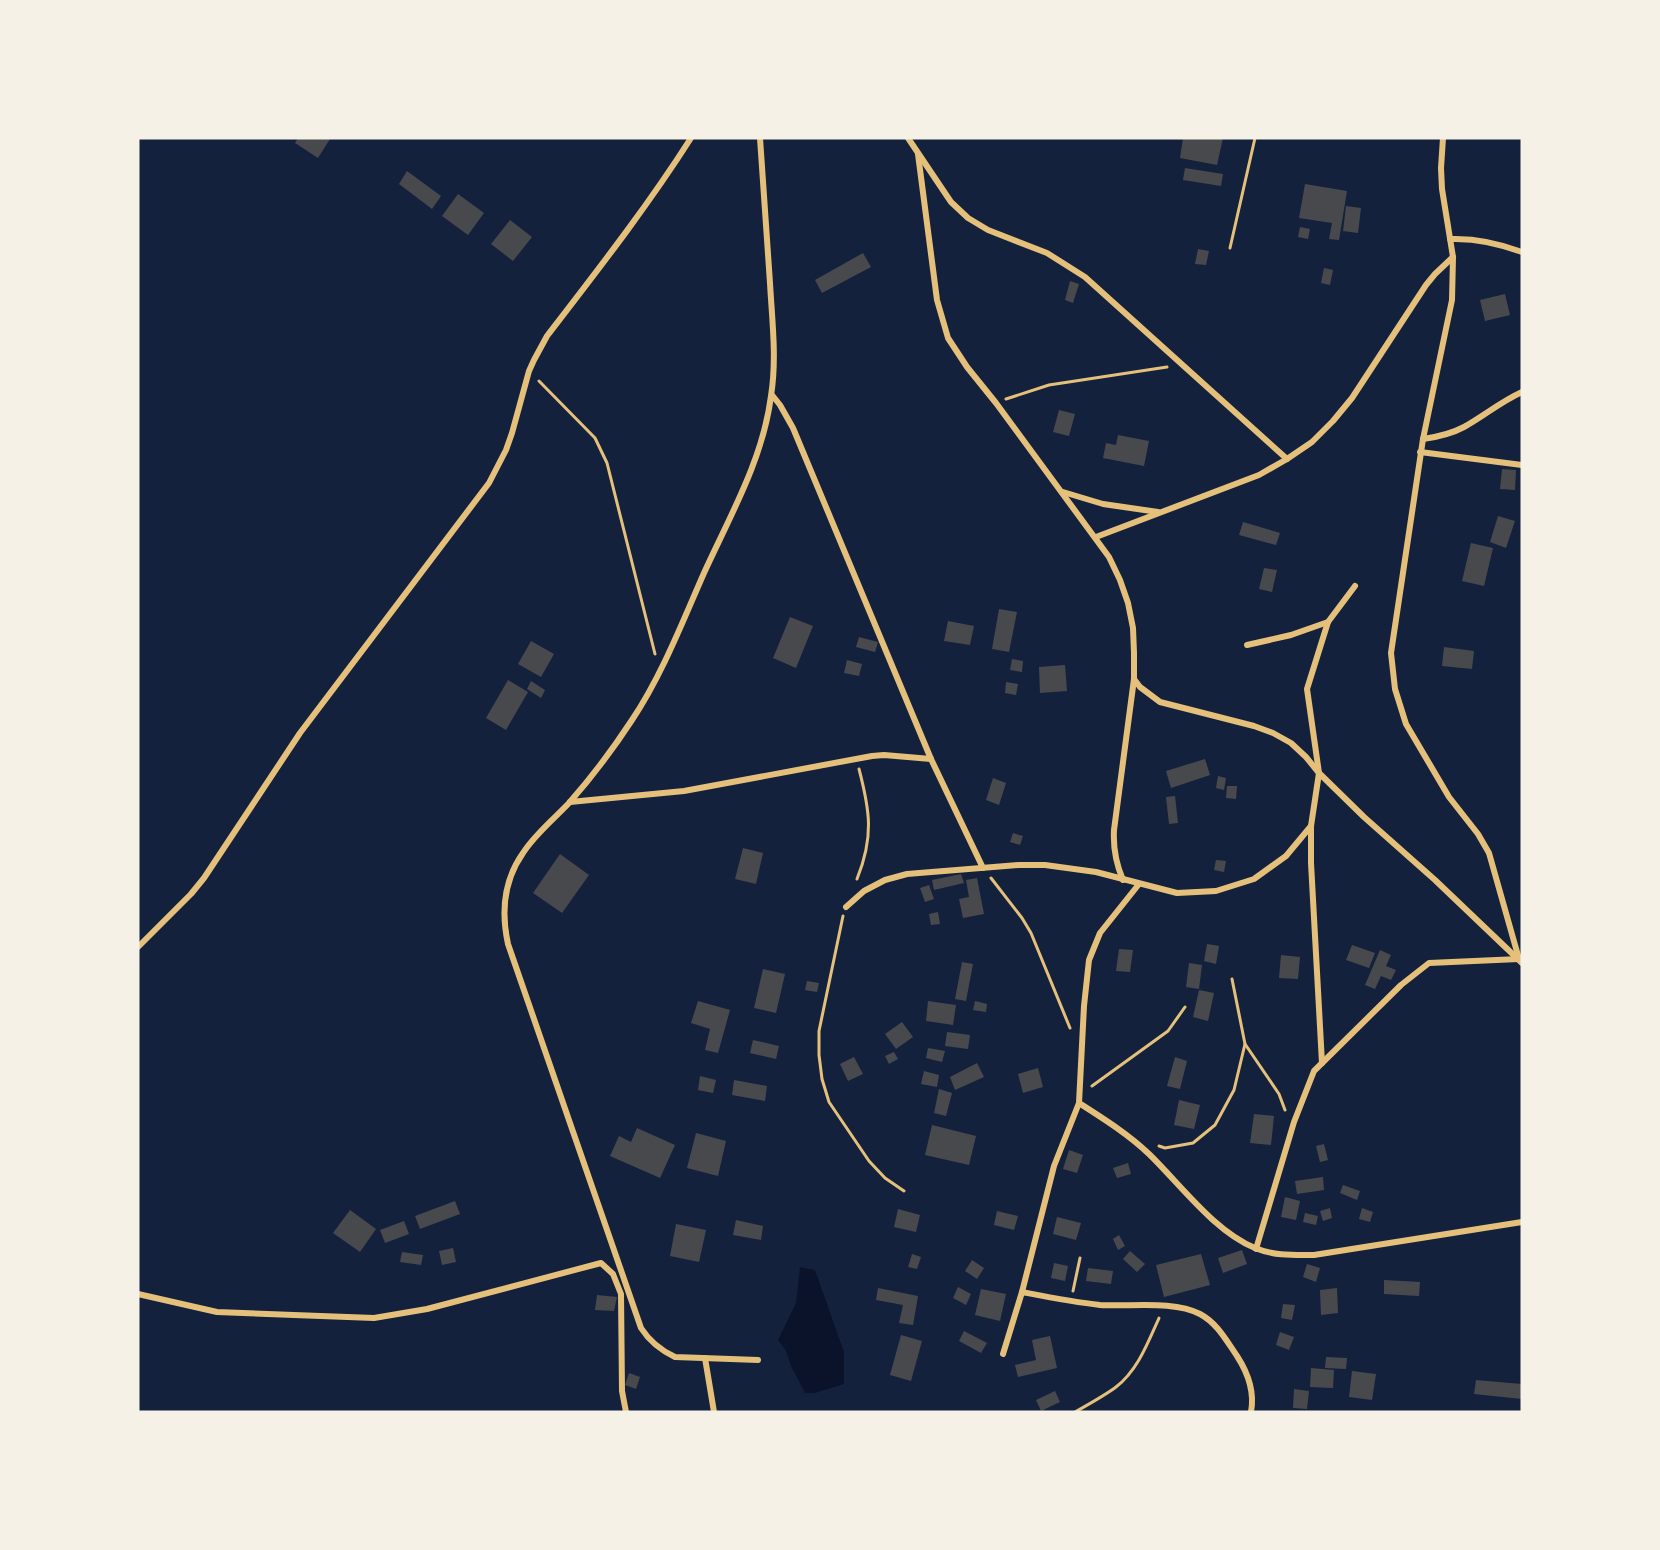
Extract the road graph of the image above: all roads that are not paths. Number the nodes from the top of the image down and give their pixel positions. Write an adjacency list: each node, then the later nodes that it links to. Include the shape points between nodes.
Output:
1 (691, 138): 30 (street, via 612,253 548,336 529,371 509,442 489,483 300,733 204,878)
2 (760, 138): 10 (street, via 774,343)
3 (908, 138): 5 (street)
4 (1443, 138): 6 (street, via 1442,189)
5 (918, 154): 13 (street, via 951,202 968,218 1047,253 1085,277); 15 (street, via 937,300 948,338)
6 (1450, 239): 7 (street, via 1487,241); 8 (street)
7 (1522, 252)
8 (1453, 257): 11 (street, via 1452,300); 13 (street, via 1426,285 1346,406 1311,442)
9 (1522, 392): 11 (street, via 1466,426)
10 (772, 395): 22 (street, via 793,428); 24 (street, via 757,455 659,672 634,718)
11 (1422, 439): 12 (street)
12 (1420, 452): 14 (street); 31 (street, via 1391,652 1395,689 1406,724 1432,770 1489,853)
13 (1287, 459): 16 (street, via 1259,475)
14 (1522, 465)
15 (1061, 491): 16 (street, via 1103,504); 17 (street)
16 (1162, 512): 17 (street)
17 (1096, 537): 21 (street, via 1110,557 1128,603 1133,628)
18 (1355, 586): 19 (street)
19 (1328, 622): 20 (street); 23 (street, via 1307,688)
20 (1247, 645)
21 (1134, 679): 23 (street, via 1160,702 1273,733 1291,743); 27 (street, via 1114,830 1115,855)
22 (931, 759): 24 (street, via 884,755 684,791); 26 (street)
23 (1319, 773): 25 (street); 31 (street)
24 (570, 802): 36 (street, via 524,851 516,865 506,895 505,928)
25 (1311, 826): 28 (street, via 1286,856 1254,879 1216,891 1177,893); 32 (street)
26 (983, 868): 27 (street, via 1045,865); 29 (street, via 907,874 885,880)
27 (1123, 880): 28 (street)
28 (1139, 884): 33 (street, via 1100,933 1089,960)
29 (846, 907)
30 (138, 947)
31 (1520, 961): 32 (street, via 1429,963 1401,985)
32 (1322, 1063): 35 (street, via 1314,1071 1292,1129)
33 (1079, 1103): 35 (street, via 1136,1142 1215,1221); 38 (street, via 1054,1166)
34 (1522, 1222): 35 (street, via 1314,1255)
35 (1256, 1249)
36 (620, 1266): 37 (street); 41 (street, via 647,1338 675,1357)
37 (613, 1274): 39 (street, via 601,1263 428,1309 374,1318 217,1312); 43 (street, via 621,1294 622,1391)
38 (1022, 1292): 40 (street); 45 (street, via 1122,1306 1178,1306 1196,1312 1220,1331 1243,1365 1250,1383)
39 (138, 1294)
40 (1003, 1354)
41 (705, 1358): 42 (street); 44 (street)
42 (758, 1360)
43 (626, 1412)
44 (714, 1412)
45 (1251, 1412)

